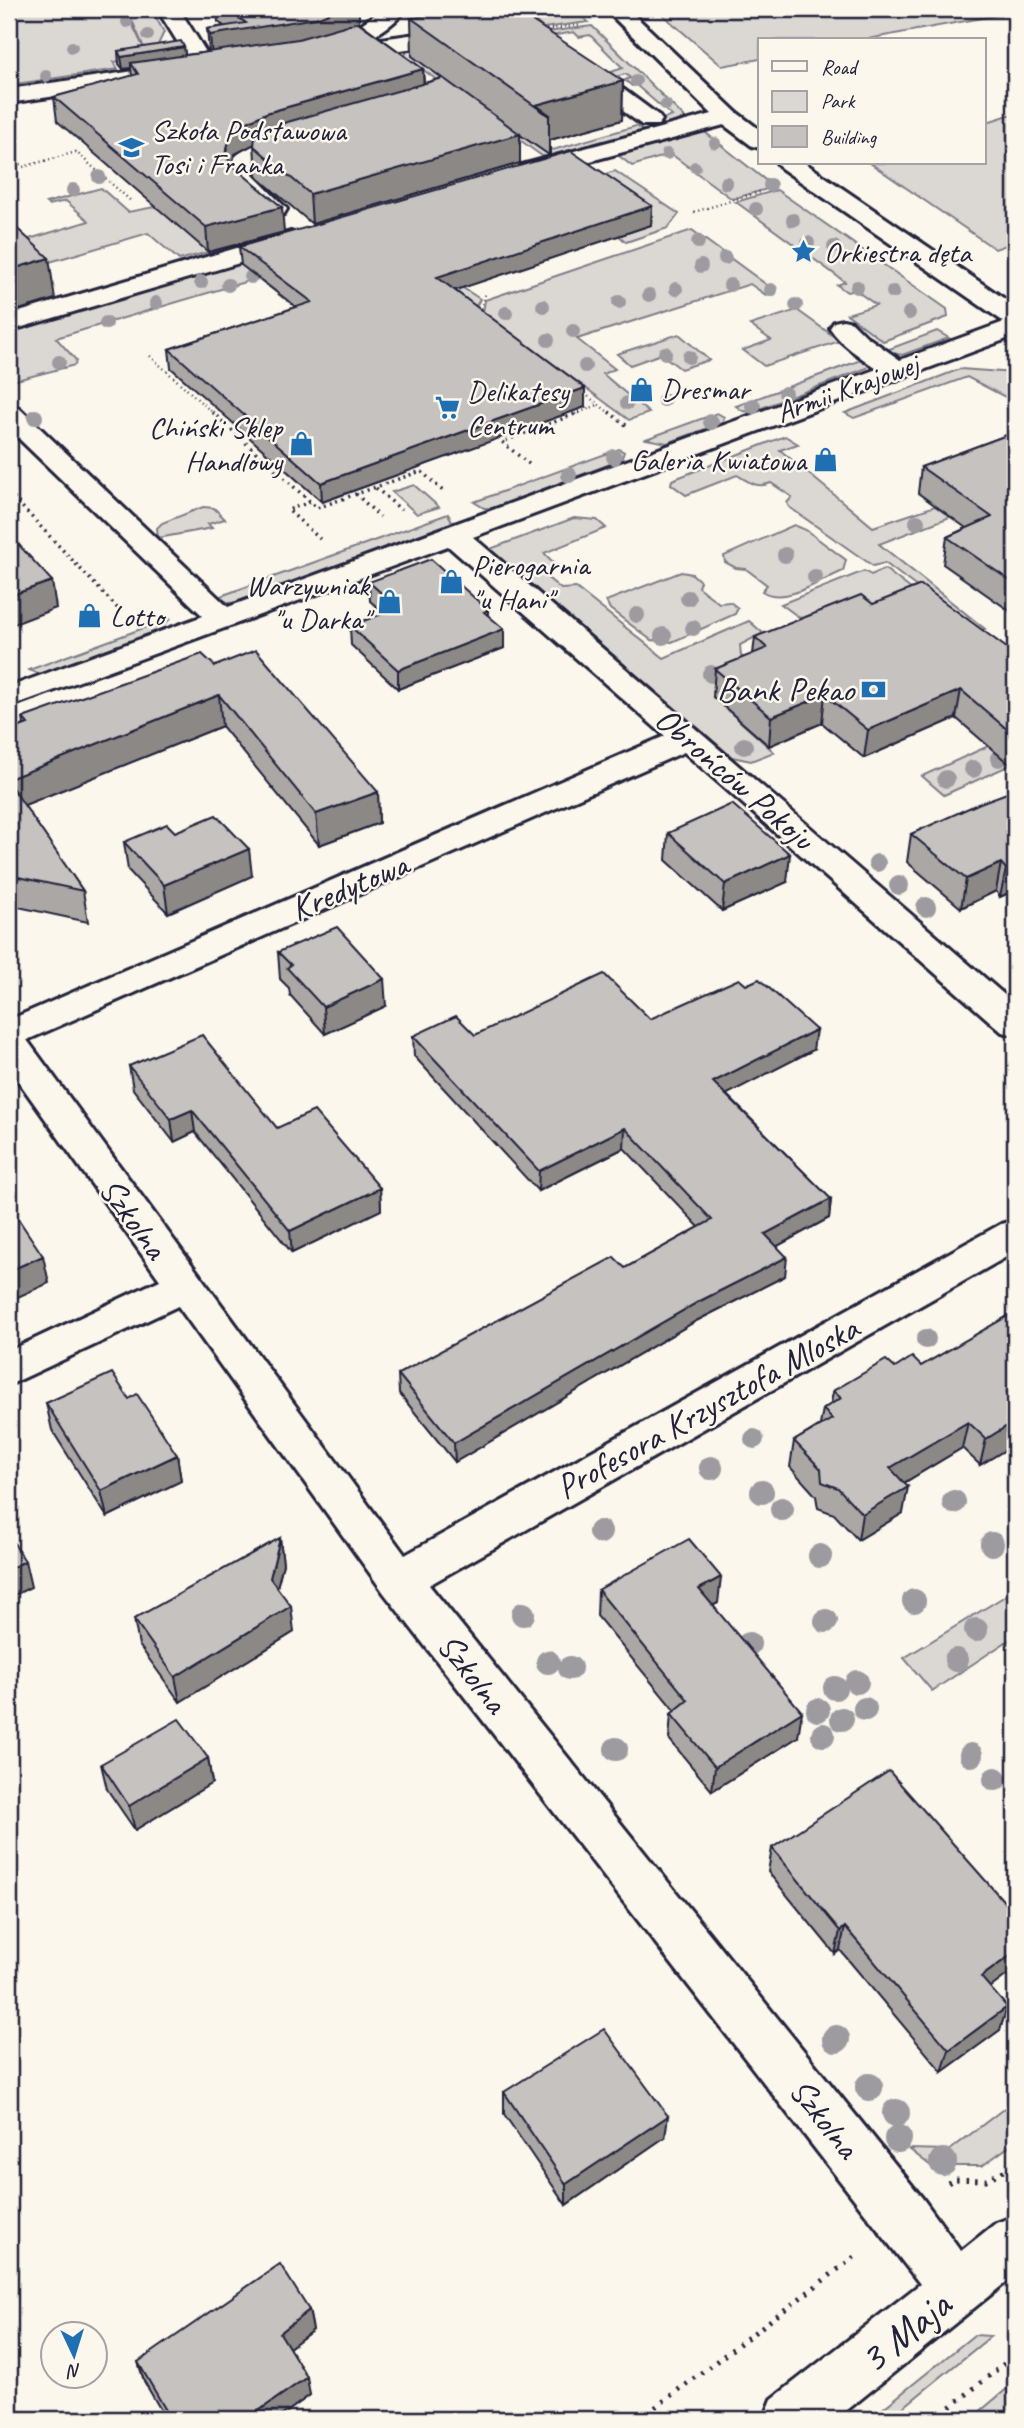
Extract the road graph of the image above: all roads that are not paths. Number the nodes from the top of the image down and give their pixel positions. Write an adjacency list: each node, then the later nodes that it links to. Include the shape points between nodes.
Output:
1 (168, 9): 10 (street)
2 (395, 9): 5 (street)
3 (616, 9): 12 (street)
4 (484, 32): 5 (street)
5 (371, 40): 6 (street); 9 (street)
6 (299, 53)
7 (564, 57): 13 (street)
8 (232, 64): 10 (street)
9 (408, 67)
10 (205, 68): 11 (street)
11 (9, 96)
12 (728, 117): 15 (street); 18 (street)
13 (650, 120)
14 (330, 130): 21 (street, via 264,150 244,161 241,170 246,184 311,234)
15 (758, 140)
16 (524, 151): 18 (street)
17 (790, 164): 20 (street)
18 (544, 166): 19 (street)
19 (504, 178)
20 (1015, 318)
21 (9, 323)
22 (1015, 327): 24 (street, Armii Krajowej)
23 (844, 328): 24 (street)
24 (897, 370): 26 (street, Armii Krajowej)
25 (9, 414): 27 (street)
26 (453, 535): 27 (street, Armii Krajowej); 29 (street, Obrońców Pokoju)
27 (224, 620): 28 (street, Armii Krajowej)
28 (9, 698)
29 (689, 738): 30 (street, Obrońców Pokoju); 31 (street, Kredytowa)
30 (1015, 1023)
31 (9, 1034)
32 (9, 1042): 34 (street, Szkolna)
33 (1015, 1234): 36 (street, Profesora Krzysztofa Mloska)
34 (183, 1286): 35 (street); 36 (street, Szkolna)
35 (9, 1369)
36 (399, 1580): 38 (street, Szkolna)
37 (1015, 2242): 38 (street, 3 Maja)
38 (956, 2289): 39 (street, 3 Maja)
39 (792, 2419)

